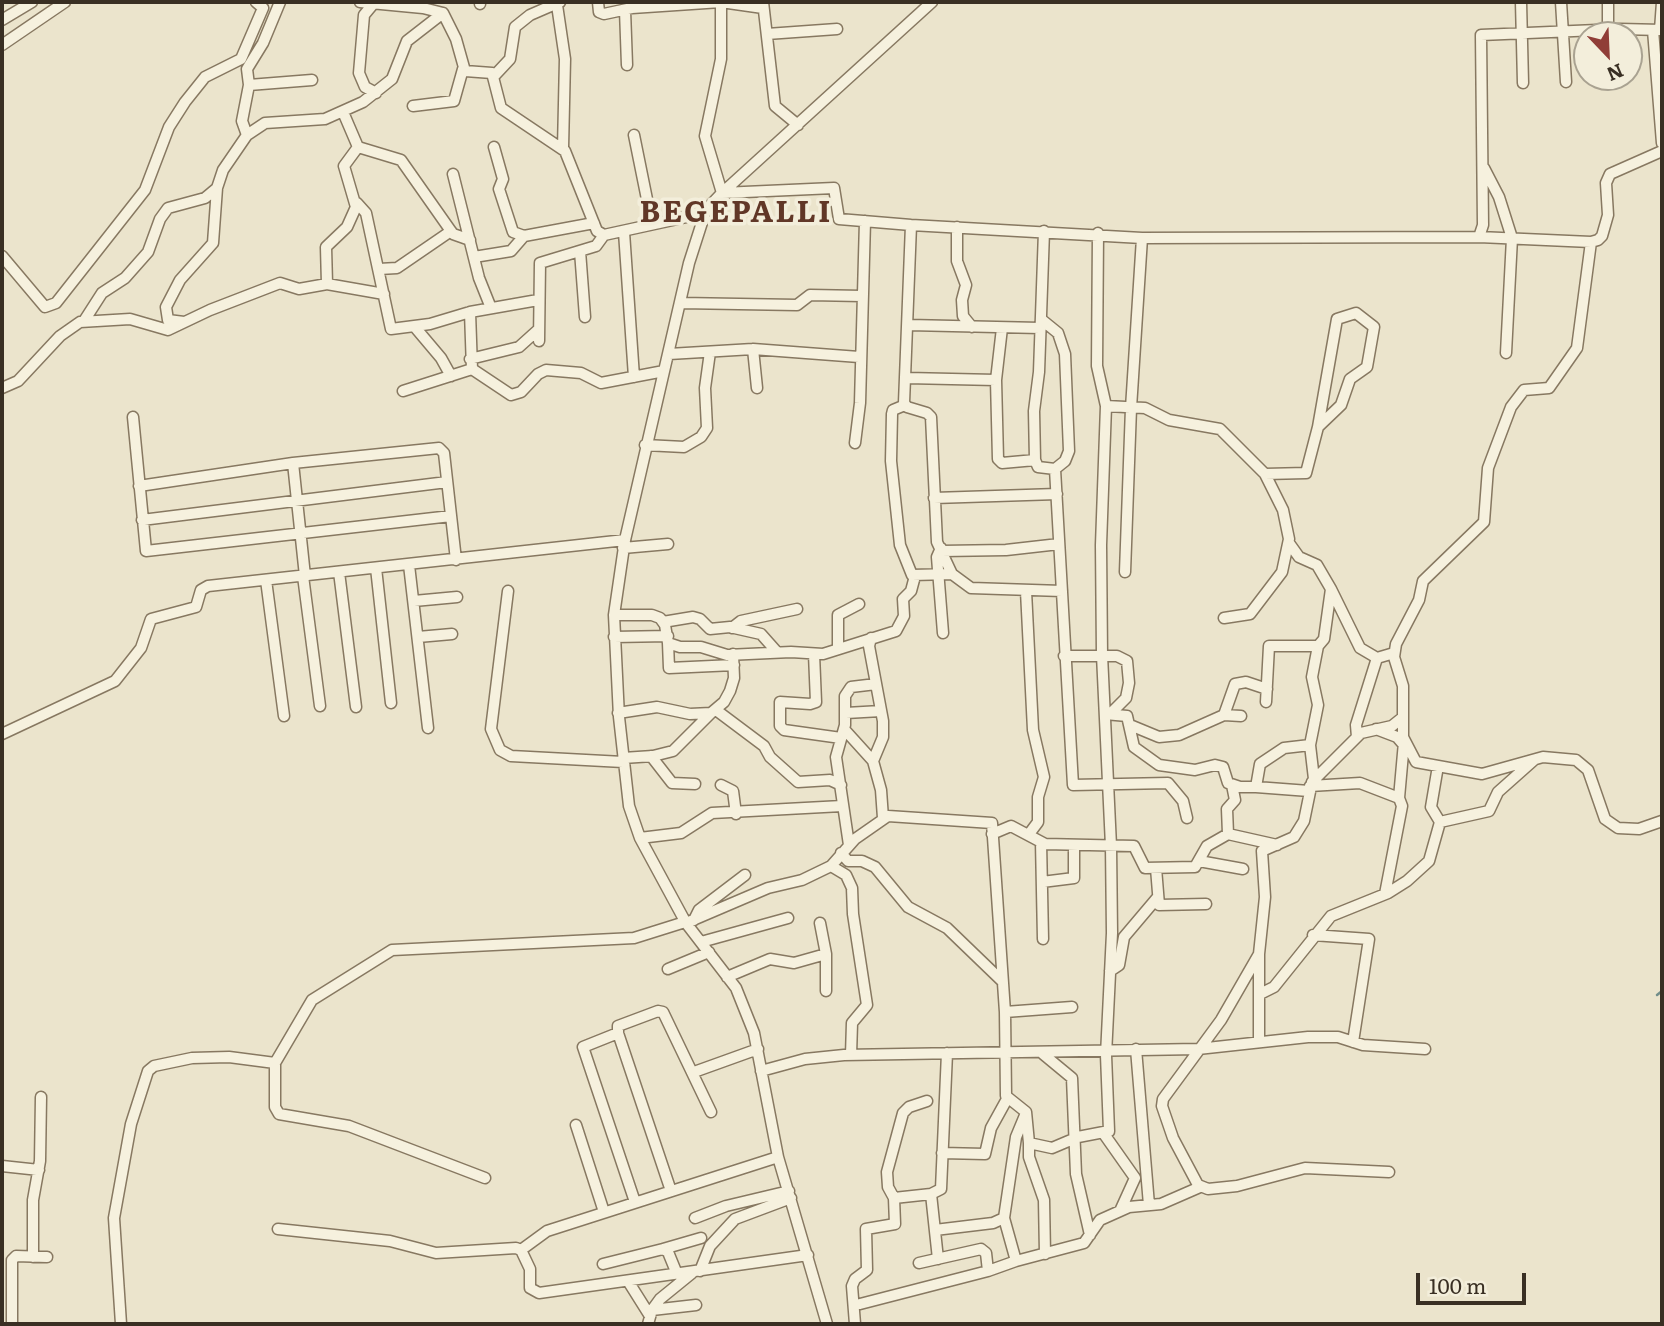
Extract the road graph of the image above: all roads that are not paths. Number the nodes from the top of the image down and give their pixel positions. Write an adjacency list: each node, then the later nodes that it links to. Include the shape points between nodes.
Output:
1 (32, 2): 19 (street)
2 (65, 2): 27 (street)
3 (257, 2): 69 (street, via 263,8 241,59 206,76 185,102 169,127 145,190 56,303 45,307)
4 (280, 2): 34 (street, via 249,63)
5 (360, 2): 13 (street)
6 (598, 2): 17 (street, via 601,14)
7 (721, 2): 15 (street); 16 (street); 49 (street, via 721,59 705,136)
8 (932, 2): 38 (street)
9 (1521, 2): 25 (street)
10 (1561, 2): 23 (street)
11 (1608, 2): 20 (street)
12 (1662, 2): 22 (street)
13 (374, 3): 18 (street); 35 (street, via 364,15 359,73 365,87)
14 (559, 3): 30 (street, via 515,27 510,59); 44 (street, via 565,59)
15 (664, 3): 17 (street)
16 (763, 5): 26 (street)
17 (622, 7): 28 (street)
18 (442, 9): 29 (street); 35 (street, via 407,41 392,79)
19 (2, 20)
20 (1608, 21)
21 (837, 29): 26 (street)
22 (1658, 30): 41 (street)
23 (1563, 31): 24 (street); 25 (street); 32 (street)
24 (1573, 31)
25 (1522, 33): 33 (street); 46 (street, via 1481,35)
26 (767, 34): 38 (street, via 775,106)
27 (2, 45)
28 (628, 65)
29 (463, 68): 30 (street); 36 (street, via 454,101)
30 (495, 75): 44 (street, via 500,108)
31 (312, 80): 34 (street)
32 (1566, 82)
33 (1523, 83)
34 (249, 85): 39 (street, via 242,121)
35 (376, 93): 37 (street)
36 (413, 106)
37 (343, 112): 39 (street, via 265,123); 42 (street)
38 (798, 125): 49 (street)
39 (247, 135): 48 (street, via 223,170)
40 (634, 135): 54 (street)
41 (1662, 143)
42 (358, 147): 50 (street, via 344,166); 57 (street, via 401,160)
43 (494, 147): 62 (street, via 510,228)
44 (563, 148): 53 (street)
45 (1662, 151): 67 (street, via 1610,174 1606,183 1608,215 1602,236)
46 (1483, 164): 63 (street); 65 (street)
47 (453, 174): 66 (street)
48 (217, 188): 80 (street, via 205,198 169,208 160,219 149,251 126,277 102,293); 81 (street, via 213,243 180,280 166,307 169,320)
49 (722, 193): 51 (street); 52 (street, via 834,188 839,219)
50 (357, 203): 71 (street, via 366,214); 72 (street, via 347,227 326,247)
51 (705, 213): 54 (street); 76 (street)
52 (865, 221): 55 (street); 74 (street)
53 (594, 223): 61 (street); 62 (street)
54 (652, 224): 59 (street)
55 (911, 226): 56 (street); 83 (street)
56 (957, 228): 58 (street); 85 (street, via 957,261 966,285 964,316)
57 (451, 231): 66 (street); 71 (street, via 397,268)
58 (1044, 231): 60 (street); 82 (street)
59 (624, 232): 61 (street); 97 (street)
60 (1098, 233): 64 (street); 104 (street, via 1097,366)
61 (604, 235): 68 (street, via 600,244)
62 (524, 236): 70 (street, via 511,251)
63 (1479, 237): 64 (street); 65 (street)
64 (1142, 238): 105 (street)
65 (1512, 238): 67 (street); 91 (street)
66 (470, 240): 70 (street)
67 (1591, 242): 158 (street, via 1577,348 1549,388 1524,390 1511,407 1488,468 1484,522 1423,581)
68 (580, 251): 75 (street, via 540,263); 79 (street)
69 (2, 256)
70 (474, 257): 77 (street)
71 (379, 269): 73 (street)
72 (327, 284): 73 (street); 81 (street, via 302,290 280,283)
73 (384, 294): 84 (street, via 389,327)
74 (862, 296): 76 (street, via 810,295 797,304); 93 (street)
75 (538, 300): 77 (street); 87 (street)
76 (681, 303): 92 (street)
77 (491, 308): 78 (street)
78 (470, 312): 84 (street); 94 (street)
79 (585, 317)
80 (84, 321): 81 (street, via 131,319 165,331); 101 (street, via 60,336 19,381)
81 (184, 322)
82 (1041, 324): 86 (street); 110 (street); 112 (street, via 1058,333 1065,354 1069,451)
83 (909, 325): 85 (street); 98 (street)
84 (414, 326): 96 (street)
85 (972, 327): 86 (street)
86 (1002, 328): 99 (street)
87 (539, 329): 88 (street); 94 (street, via 519,347)
88 (539, 341)
89 (753, 349): 90 (street); 93 (street); 100 (street)
90 (710, 352): 92 (street); 109 (street, via 705,388 707,428 702,437 684,447)
91 (1506, 353)
92 (669, 354): 95 (street)
93 (859, 357): 108 (street)
94 (471, 364): 96 (street); 97 (street, via 514,395 546,370 581,373 601,383)
95 (664, 371): 97 (street); 109 (street)
96 (451, 376): 102 (street)
97 (634, 377)
98 (907, 378): 99 (street); 103 (street)
99 (996, 380): 110 (street, via 998,460)
100 (757, 387)
101 (2, 388)
102 (403, 391)
103 (905, 405): 117 (street, via 931,417); 134 (street, via 892,414 891,461 900,542)
104 (1106, 406): 105 (street); 160 (street)
105 (1131, 408): 113 (street, via 1220,429); 131 (street)
106 (133, 417): 115 (street)
107 (1318, 427): 107 (street, via 1337,319 1356,313 1374,327 1367,367 1352,377 1340,407); 113 (street, via 1306,473)
108 (855, 443)
109 (645, 444): 123 (street)
110 (1035, 460): 112 (street, via 1038,467)
111 (293, 463): 114 (street, via 439,448 444,453); 115 (street); 118 (street)
112 (1055, 469): 116 (street)
113 (1265, 474): 122 (street, via 1283,510)
114 (447, 482): 118 (street); 119 (street)
115 (139, 486): 120 (street)
116 (1057, 494): 117 (street); 125 (street)
117 (934, 498): 126 (street, via 936,539)
118 (297, 499): 120 (street); 121 (street)
119 (451, 516): 121 (street); 127 (street)
120 (142, 520): 121 (street, via 144,549 148,551)
121 (300, 534): 133 (street)
122 (1289, 543): 137 (street, via 1300,558 1317,565); 146 (street, via 1281,574 1251,613)
123 (624, 544): 124 (street); 127 (street); 145 (street)
124 (668, 544)
125 (1059, 544): 126 (street, via 1006,550); 139 (street)
126 (941, 549): 132 (street); 135 (street, via 937,557)
127 (456, 560): 128 (street)
128 (409, 565): 129 (street); 142 (street)
129 (376, 568): 130 (street); 166 (street)
130 (340, 572): 133 (street); 169 (street)
131 (1125, 572)
132 (952, 573): 135 (street); 140 (street, via 973,588)
133 (304, 576): 136 (street); 168 (street)
134 (915, 576): 135 (street); 153 (street, via 903,599 901,625 896,631)
135 (940, 576): 149 (street)
136 (266, 580): 176 (street); 182 (street, via 204,588 196,607 151,619 141,648 115,681)
137 (1331, 589): 155 (street, via 1324,639); 162 (street, via 1359,647)
138 (508, 591): 188 (street, via 491,729 500,750 511,755)
139 (1062, 591): 140 (street); 161 (street)
140 (1026, 592): 207 (street, via 1033,730 1044,777 1038,822)
141 (457, 597): 142 (street)
142 (414, 601): 151 (street)
143 (859, 604): 156 (street, via 838,615)
144 (797, 609): 148 (street, via 741,621)
145 (614, 615): 147 (street, via 652,615); 152 (street)
146 (1224, 618)
147 (663, 622): 148 (street, via 693,617 710,629); 154 (street)
148 (732, 628): 157 (street, via 761,634)
149 (943, 633)
150 (452, 634): 151 (street)
151 (418, 637): 180 (street)
152 (614, 637): 154 (street); 172 (street)
153 (871, 638): 156 (street); 164 (street)
154 (668, 639): 163 (street); 163 (street, via 669,668)
155 (1318, 646): 165 (street, via 1269,646); 186 (street, via 1312,677 1318,705)
156 (838, 649): 159 (street)
157 (777, 652): 159 (street); 163 (street)
158 (1394, 653): 162 (street); 178 (street, via 1404,686)
159 (814, 654): 183 (street, via 816,702 780,702 780,726)
160 (1102, 655): 161 (street); 174 (street); 174 (street, via 1119,656 1128,663 1126,698)
161 (1065, 656): 193 (street, via 1073,785)
162 (1377, 658): 184 (street, via 1356,725)
163 (734, 660): 170 (street, via 730,691)
164 (876, 684): 171 (street); 173 (street, via 848,688)
165 (1267, 689): 167 (street); 175 (street, via 1245,682 1235,684)
166 (391, 702)
167 (1266, 702)
168 (320, 706)
169 (356, 707)
170 (713, 711): 172 (street, via 690,715 657,707); 187 (street, via 673,751); 195 (street, via 764,746 798,782 830,780)
171 (881, 711): 173 (street); 190 (street, via 883,737)
172 (618, 713): 188 (street)
173 (846, 713): 183 (street)
174 (1108, 714): 179 (street, via 1127,716); 193 (street)
175 (1224, 715): 177 (street); 179 (street, via 1178,735 1155,737)
176 (284, 716)
177 (1241, 716)
178 (1402, 718): 181 (street, via 1390,727); 185 (street)
179 (1130, 725): 196 (street, via 1134,747 1159,765 1193,770 1222,767)
180 (428, 727)
181 (1376, 729): 184 (street); 185 (street)
182 (2, 734)
183 (842, 734): 190 (street); 195 (street, via 836,757)
184 (1357, 737): 197 (street)
185 (1404, 743): 191 (street, via 1413,760); 199 (street)
186 (1310, 745): 197 (street); 198 (street, via 1286,747 1264,760)
187 (651, 756): 188 (street); 192 (street, via 672,783)
188 (623, 760): 209 (street, via 629,806)
189 (1534, 760): 191 (street, via 1485,774); 204 (street, via 1549,757 1581,762 1588,770 1602,817 1618,828 1643,829); 205 (street, via 1498,792 1489,811)
190 (873, 761): 202 (street)
191 (1438, 766): 205 (street, via 1431,807)
192 (695, 784)
193 (1109, 784): 203 (street, via 1170,784 1183,801); 213 (street)
194 (721, 785): 201 (street, via 733,791)
195 (841, 785): 200 (street)
196 (1232, 785): 198 (street); 208 (street, via 1235,800 1227,809)
197 (1311, 785): 198 (street); 199 (street, via 1360,783); 211 (street, via 1303,824 1292,839)
198 (1256, 787)
199 (1399, 798): 222 (street, via 1402,806)
200 (842, 806): 201 (street); 214 (street)
201 (736, 814): 209 (street, via 712,813 681,832)
202 (883, 818): 206 (street, via 992,823); 214 (street)
203 (1187, 818)
204 (1662, 821)
205 (1440, 822): 222 (street, via 1429,861)
206 (992, 834): 207 (street, via 1011,826); 237 (street)
207 (1029, 834): 210 (street)
208 (1228, 834): 211 (street); 215 (street, via 1212,841)
209 (640, 838): 226 (street)
210 (1041, 842): 212 (street); 221 (street)
211 (1278, 845): 233 (street, via 1262,854 1265,906)
212 (1074, 846): 213 (street); 221 (street, via 1074,878)
213 (1111, 846): 217 (street, via 1133,846 1143,868); 235 (street)
214 (846, 853): 216 (street); 219 (street); 237 (street, via 875,867 908,907 947,928)
215 (1199, 861): 217 (street, via 1195,867); 218 (street)
216 (831, 866): 219 (street); 226 (street)
217 (1156, 868): 223 (street)
218 (1243, 869)
219 (846, 874): 253 (street, via 852,888 867,1005 852,1023)
220 (745, 875): 226 (street)
221 (1042, 882): 229 (street)
222 (1385, 894): 228 (street, via 1336,913)
223 (1157, 898): 224 (street, via 1161,906); 235 (street, via 1124,937 1119,965)
224 (1206, 904)
225 (788, 918): 230 (street)
226 (688, 922): 230 (street); 254 (street, via 634,938 391,950 312,1000)
227 (820, 923): 232 (street)
228 (1313, 935): 239 (street, via 1274,987); 244 (street, via 1369,939)
229 (1043, 939)
230 (701, 942): 231 (street)
231 (709, 953): 234 (street); 236 (street)
232 (826, 954): 236 (street, via 794,963 774,958); 238 (street)
233 (1259, 954): 239 (street); 248 (street, via 1242,988)
234 (668, 970)
235 (1110, 971): 246 (street)
236 (727, 977): 245 (street, via 746,1009)
237 (1003, 981): 241 (street)
238 (826, 991)
239 (1260, 994): 243 (street)
240 (1072, 1007): 241 (street)
241 (1005, 1012): 252 (street)
242 (618, 1033): 256 (street, via 618,1026 661,1010); 273 (street); 277 (street, via 583,1046)
243 (1259, 1042): 244 (street, via 1336,1037); 248 (street)
244 (1353, 1042): 249 (street)
245 (758, 1049): 255 (street); 256 (street)
246 (1106, 1049): 247 (street); 251 (street); 263 (street, via 1110,1128)
247 (1136, 1049): 248 (street); 278 (street)
248 (1198, 1049): 272 (street, via 1162,1105 1175,1142)
249 (1424, 1049)
250 (947, 1053): 252 (street); 253 (street); 266 (street)
251 (1042, 1053): 252 (street); 264 (street, via 1072,1078)
252 (1005, 1054): 258 (street)
253 (851, 1055): 255 (street, via 805,1059)
254 (275, 1063): 271 (street, via 279,1114 349,1126); 307 (street, via 192,1058 161,1062 148,1071 131,1124 114,1218)
255 (761, 1071): 267 (street)
256 (694, 1072): 260 (street)
257 (41, 1097): 269 (street)
258 (1007, 1099): 261 (street); 266 (street, via 990,1129 985,1154)
259 (927, 1101): 276 (street, via 908,1108 903,1115 887,1172)
260 (711, 1112)
261 (1026, 1112): 265 (street); 282 (street, via 1016,1137)
262 (576, 1125): 280 (street)
263 (1104, 1134): 264 (street); 279 (street, via 1135,1178)
264 (1075, 1138): 265 (street, via 1052,1148); 285 (street, via 1076,1174)
265 (1029, 1143): 289 (street, via 1044,1199)
266 (942, 1153): 275 (street, via 942,1186)
267 (779, 1157): 273 (street); 274 (street)
268 (2, 1166): 269 (street)
269 (39, 1170): 292 (street, via 33,1200)
270 (1389, 1172): 272 (street, via 1305,1168 1237,1186)
271 (485, 1178)
272 (1200, 1187): 278 (street)
273 (671, 1191): 277 (street)
274 (790, 1194): 281 (street, via 726,1206); 290 (street); 291 (street, via 740,1215)
275 (931, 1194): 276 (street); 284 (street)
276 (894, 1198): 309 (street, via 895,1223 868,1228 864,1233 867,1270 853,1282)
277 (635, 1202): 280 (street)
278 (1149, 1205): 279 (street)
279 (1120, 1211): 285 (street, via 1098,1221)
280 (604, 1212): 287 (street, via 547,1231)
281 (695, 1218)
282 (1004, 1218): 284 (street); 295 (street)
283 (278, 1229): 287 (street, via 390,1241 436,1253 510,1246)
284 (934, 1230): 294 (street)
285 (1090, 1235): 289 (street, via 1084,1243)
286 (701, 1238): 288 (street)
287 (521, 1250): 302 (street, via 535,1293)
288 (663, 1250): 297 (street); 301 (street)
289 (1045, 1254): 295 (street)
290 (808, 1255): 298 (street); 308 (street)
291 (705, 1256): 298 (street); 299 (street)
292 (33, 1257): 293 (street); 306 (street, via 12,1260)
293 (47, 1257)
294 (938, 1259): 296 (street); 300 (street, via 981,1249 986,1253)
295 (1016, 1261): 300 (street)
296 (919, 1263)
297 (603, 1264)
298 (717, 1269): 299 (street)
299 (697, 1271): 301 (street); 305 (street, via 669,1290)
300 (988, 1272): 303 (street)
301 (677, 1274): 302 (street)
302 (628, 1281): 305 (street)
303 (860, 1304)
304 (696, 1306): 305 (street)
305 (650, 1317)
306 (12, 1324)
307 (121, 1324)
308 (825, 1324)
309 (855, 1324)

